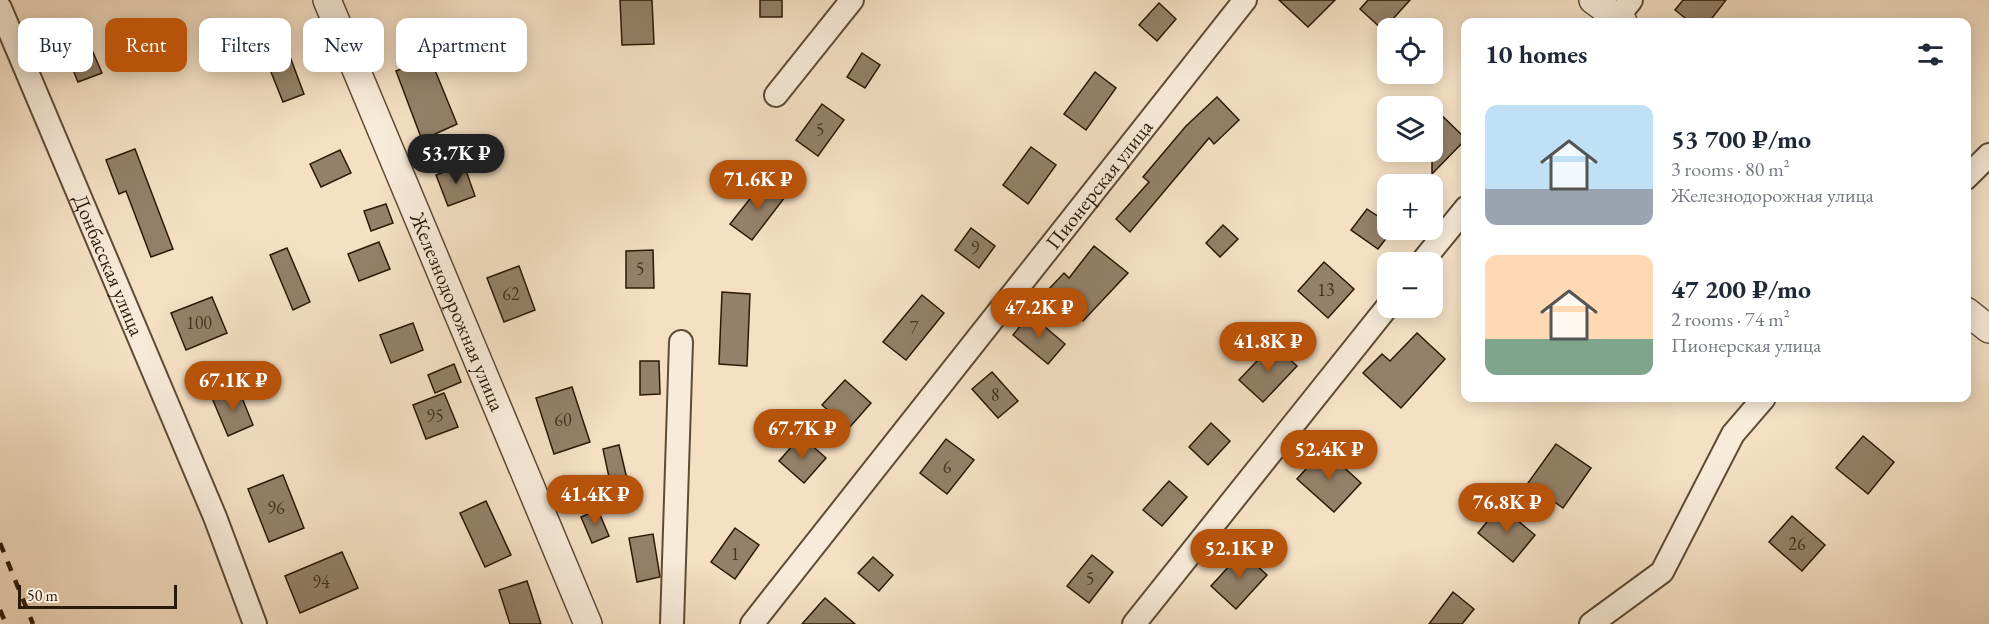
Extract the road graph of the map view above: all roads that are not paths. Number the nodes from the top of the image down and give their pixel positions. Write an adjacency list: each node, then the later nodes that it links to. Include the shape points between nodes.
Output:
1 (327, 0): 18 (street, Железнодорожная улица)
2 (852, 0): 7 (street)
3 (1245, 0): 20 (street, Пионерская улица)
4 (1593, 0): 6 (street)
5 (0, 8): 17 (street, Донбасская улица, via 215,517)
6 (1621, 16)
7 (776, 95)
8 (1989, 155): 9 (street)
9 (1971, 173)
10 (1461, 214): 11 (street)
11 (1430, 252)
12 (1971, 315): 14 (street)
13 (1378, 318): 21 (street)
14 (1989, 329)
15 (681, 342): 19 (street)
16 (1761, 402): 22 (street, via 1733,434 1662,572)
17 (255, 624)
18 (588, 624)
19 (672, 624)
20 (752, 624)
21 (1134, 624)
22 (1591, 624)

